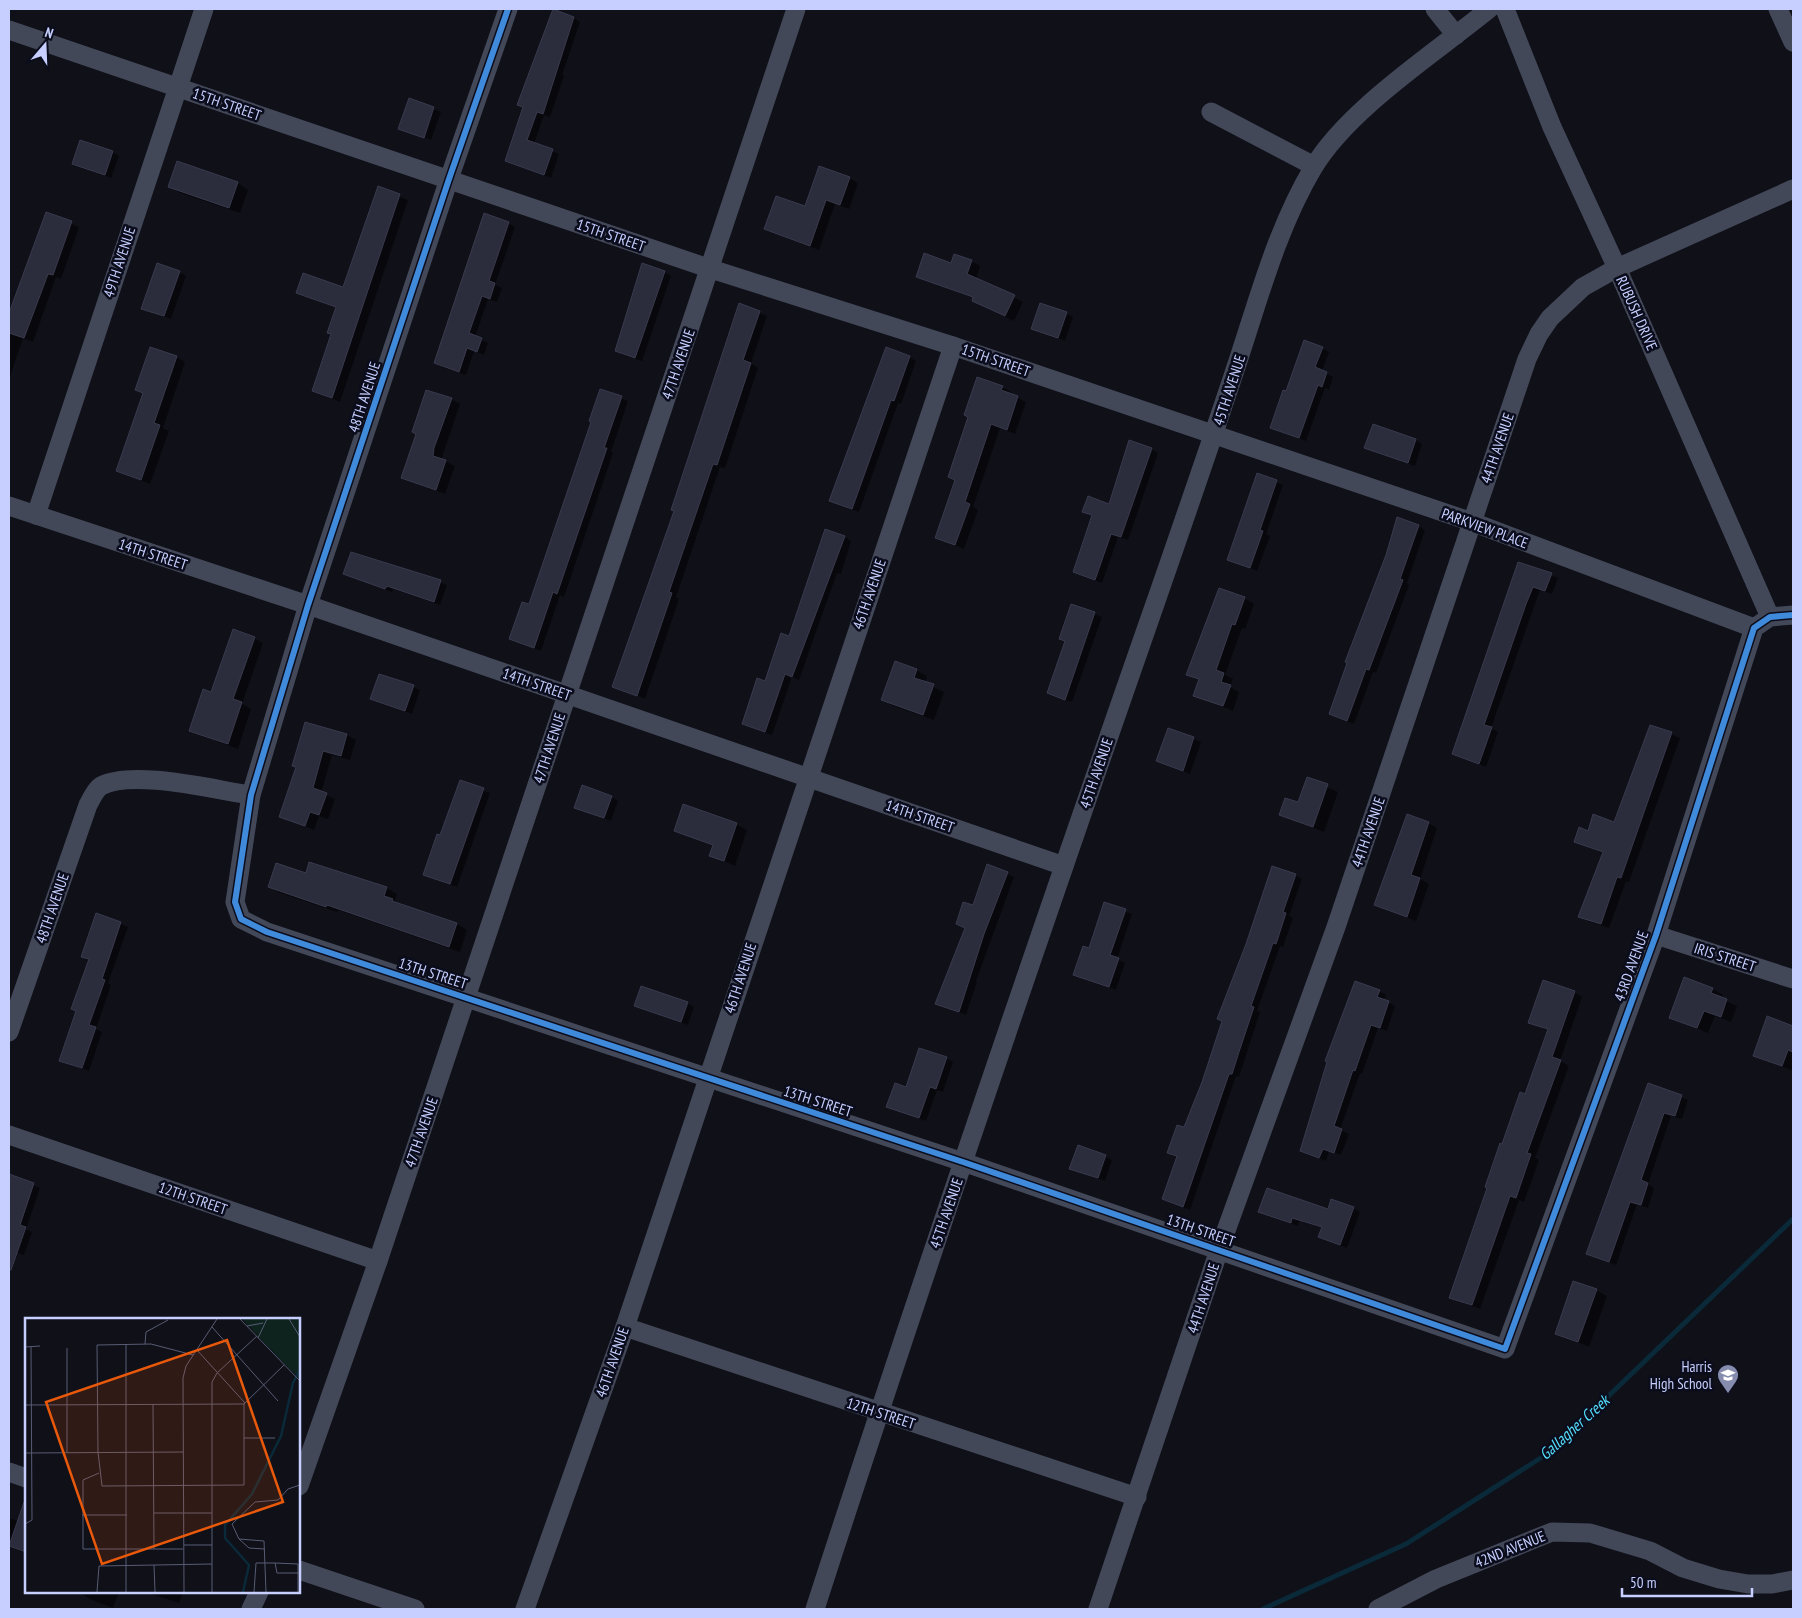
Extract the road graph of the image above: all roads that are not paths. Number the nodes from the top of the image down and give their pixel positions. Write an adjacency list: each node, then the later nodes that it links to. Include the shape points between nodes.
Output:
1 (204, 9): 11 (street, 49TH AVENUE)
2 (508, 9): 14 (street, 48TH AVENUE)
3 (796, 9): 17 (street, 47TH AVENUE)
4 (1435, 9): 9 (street)
5 (1489, 9): 9 (street, 45TH AVENUE)
6 (1505, 9): 16 (street, RUBUSH DRIVE, via 1552,126)
7 (1778, 9): 10 (street)
8 (9, 30): 11 (street, 15TH STREET)
9 (1456, 36): 13 (street, 45TH AVENUE, via 1362,111 1334,138)
10 (1793, 42)
11 (176, 87): 14 (street, 15TH STREET); 21 (street, 49TH AVENUE)
12 (1211, 112): 13 (street)
13 (1314, 166): 19 (street, 45TH AVENUE, via 1276,246)
14 (449, 179): 17 (street, 15TH STREET); 23 (street, 48TH AVENUE)
15 (1793, 190): 16 (street, 44TH AVENUE)
16 (1617, 268): 22 (street, 44TH AVENUE, via 1567,300 1539,334 1527,359); 25 (street, RUBUSH DRIVE)
17 (711, 269): 18 (street, 15TH STREET); 27 (street, 47TH AVENUE)
18 (952, 346): 19 (street, 15TH STREET); 28 (street, 46TH AVENUE)
19 (1214, 435): 22 (street, PARKVIEW PLACE); 30 (street, 45TH AVENUE)
20 (9, 506): 21 (street, 14TH STREET)
21 (36, 515): 23 (street, 14TH STREET)
22 (1472, 522): 26 (street, PARKVIEW PLACE); 38 (street, 44TH AVENUE, via 1336,927)
23 (308, 605): 27 (street, 14TH STREET); 29 (street, 48TH AVENUE)
24 (1793, 615): 25 (street)
25 (1770, 617): 26 (street)
26 (1754, 628): 31 (street, 43RD AVENUE)
27 (567, 694): 28 (street, 14TH STREET); 33 (street, 47TH AVENUE)
28 (806, 777): 30 (street, 14TH STREET); 35 (street, 46TH AVENUE)
29 (252, 795): 33 (street, 13TH STREET, via 235,902 241,919 267,932); 34 (street, 48TH AVENUE, via 149,779 120,781 100,787 88,805)
30 (1064, 866): 37 (street, 45TH AVENUE)
31 (1656, 934): 32 (street, IRIS STREET); 41 (street, 43RD AVENUE)
32 (1793, 979)
33 (466, 997): 35 (street, 13TH STREET); 39 (street, 47TH AVENUE)
34 (9, 1032)
35 (707, 1078): 37 (street, 13TH STREET); 40 (street, 46TH AVENUE)
36 (9, 1135): 39 (street, 12TH STREET)
37 (963, 1162): 38 (street, 13TH STREET); 42 (street, 45TH AVENUE)
38 (1219, 1250): 41 (street, 13TH STREET); 46 (street, 44TH AVENUE)
39 (378, 1262): 45 (street, 47TH AVENUE)
40 (625, 1327): 42 (street, 12TH STREET); 52 (street, 46TH AVENUE)
41 (1505, 1348)
42 (878, 1413): 46 (street, 12TH STREET); 53 (street, 45TH AVENUE)
43 (9, 1472): 44 (street)
44 (25, 1478)
45 (300, 1483)
46 (1137, 1497): 54 (street, 44TH AVENUE)
47 (300, 1570): 51 (street)
48 (1793, 1580): 55 (street, 42ND AVENUE, via 1756,1584 1719,1579 1683,1568 1650,1551 1590,1533 1552,1532 1436,1579)
49 (259, 1593): 50 (street)
50 (251, 1609)
51 (414, 1609)
52 (525, 1609)
53 (815, 1609)
54 (1098, 1609)
55 (1378, 1609)

